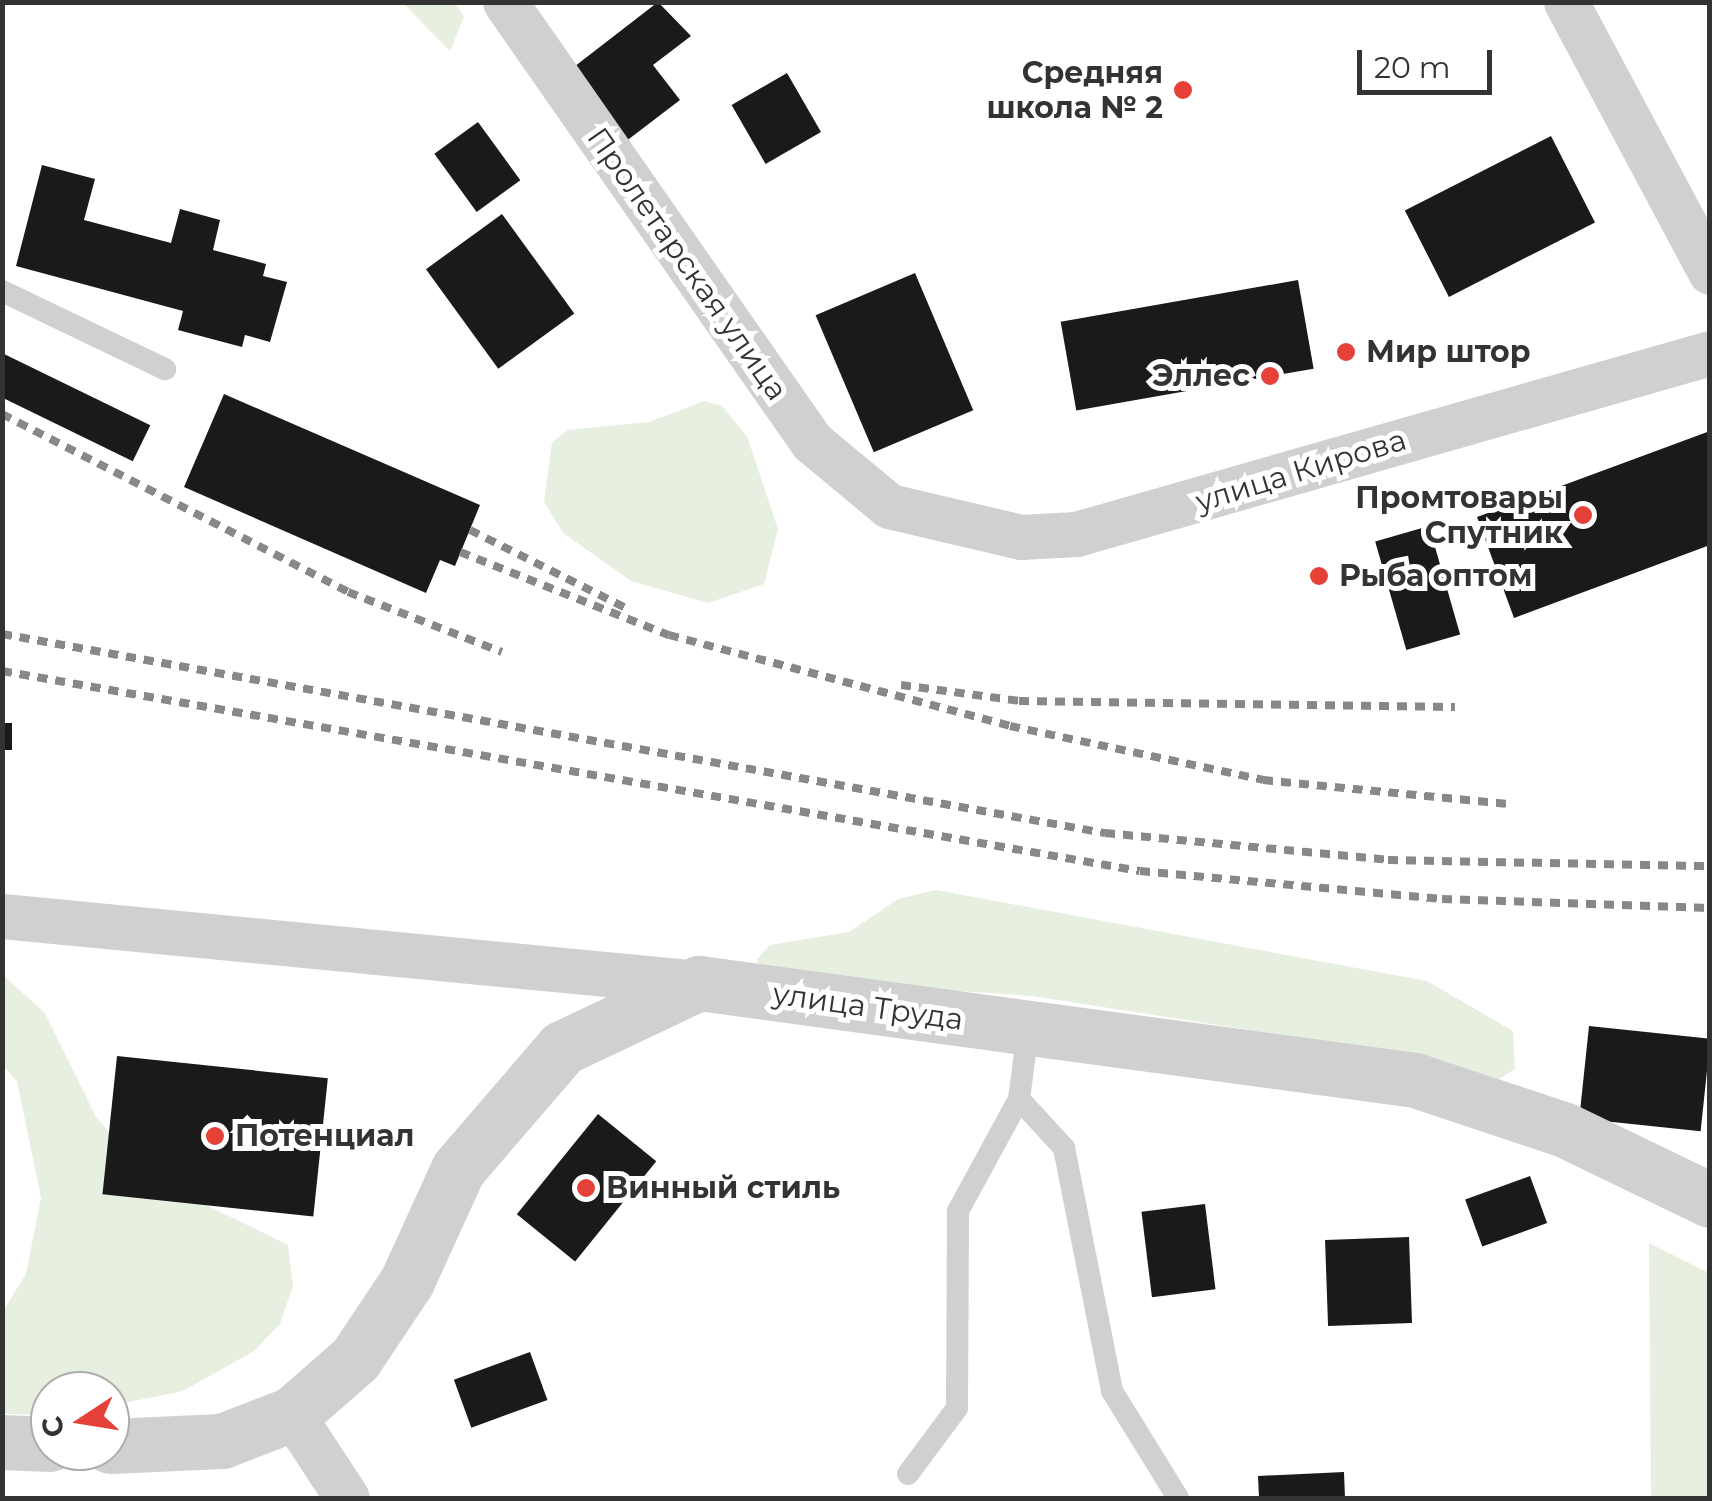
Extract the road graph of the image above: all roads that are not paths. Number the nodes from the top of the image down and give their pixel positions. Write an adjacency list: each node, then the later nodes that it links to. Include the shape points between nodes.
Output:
1 (505, 2): 7 (street, Пролетарская улица, via 812,442)
2 (1566, 2): 3 (street)
3 (1710, 272)
4 (2, 291): 6 (lane)
5 (1710, 353): 7 (street, улица Кирова, via 1076,534 1005,535)
6 (165, 369)
7 (889, 506)
8 (2, 916): 9 (street, улица Труда)
9 (699, 983): 10 (street, улица Труда); 13 (street, via 562,1048 458,1169 408,1281 355,1359)
10 (1028, 1030): 11 (lane); 12 (street, улица Труда, via 1414,1080 1566,1130)
11 (1019, 1099): 17 (lane, via 958,1212 957,1408); 19 (lane, via 1064,1148 1112,1392)
12 (1710, 1200)
13 (292, 1414): 16 (street, via 222,1441); 18 (street)
14 (2, 1442): 15 (street)
15 (30, 1443)
16 (130, 1445)
17 (908, 1474)
18 (348, 1498)
19 (1178, 1498)

